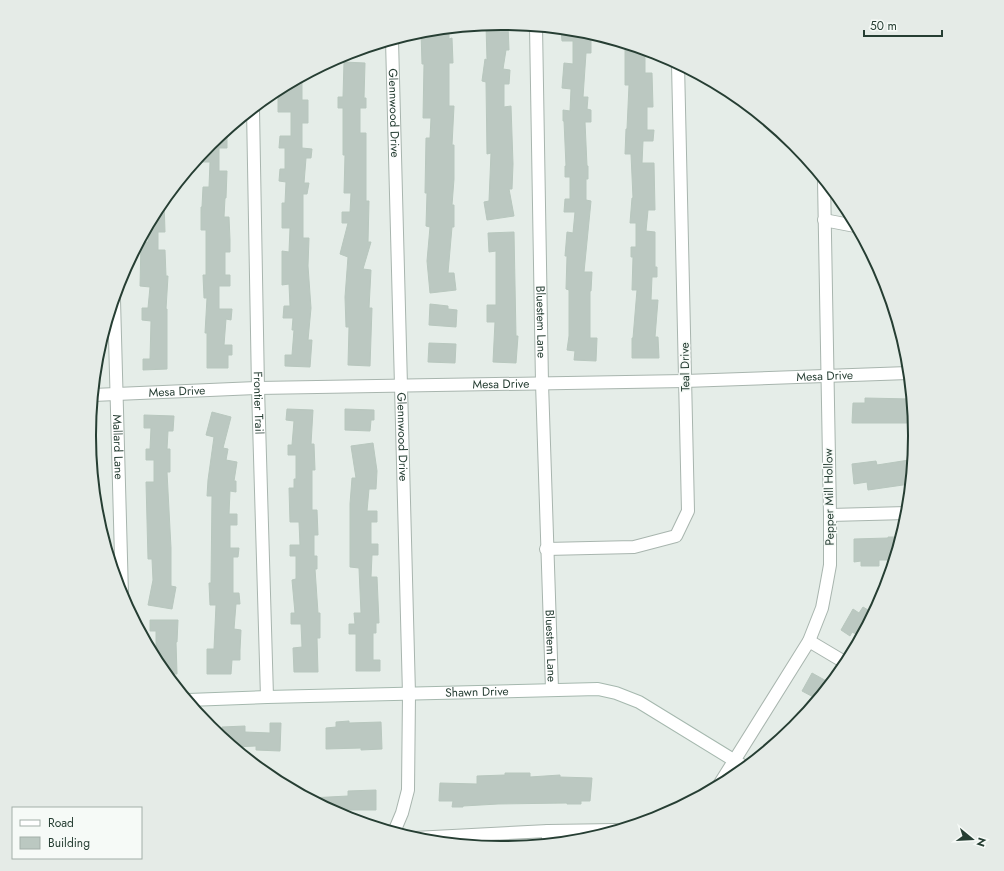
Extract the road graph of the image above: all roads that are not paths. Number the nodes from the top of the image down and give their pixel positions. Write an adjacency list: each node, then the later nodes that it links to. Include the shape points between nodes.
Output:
1 (536, 32): 12 (street, Bluestem Lane)
2 (392, 46): 13 (street, Glennwood Drive)
3 (678, 71): 11 (street, Teal Drive)
4 (252, 116): 14 (street, Frontier Trail)
5 (824, 189): 6 (street, Pepper Mill Hollow)
6 (824, 220): 7 (street); 10 (street, Pepper Mill Hollow)
7 (848, 225)
8 (114, 317): 15 (street, Mallard Lane)
9 (903, 373): 10 (street, Mesa Drive)
10 (827, 375): 11 (street, Mesa Drive); 18 (street, Pepper Mill Hollow)
11 (685, 381): 12 (street, Mesa Drive); 19 (street, Teal Drive, via 688,511 676,536 634,547)
12 (542, 383): 13 (street, Mesa Drive); 19 (street, Bluestem Lane)
13 (402, 385): 14 (street, Mesa Drive); 24 (street, Glennwood Drive)
14 (258, 388): 15 (street, Mesa Drive); 25 (street, Frontier Trail)
15 (116, 394): 16 (street, Mesa Drive); 20 (street, Mallard Lane)
16 (99, 395)
17 (900, 513): 18 (street)
18 (830, 515): 21 (street, Pepper Mill Hollow, via 830,564 822,608)
19 (546, 548): 23 (street, Bluestem Lane)
20 (121, 576)
21 (809, 641): 22 (street); 27 (street, Pepper Mill Hollow)
22 (840, 659)
23 (552, 689): 24 (street, Shawn Drive); 27 (street, Shawn Drive, via 598,689 639,702)
24 (409, 694): 25 (street, Shawn Drive); 28 (street, Glennwood Drive, via 408,790)
25 (267, 697): 26 (street, Shawn Drive)
26 (194, 700)
27 (740, 764)
28 (396, 827)
29 (593, 830): 30 (street)
30 (548, 831): 31 (street); 32 (street)
31 (442, 837)
32 (548, 839)

